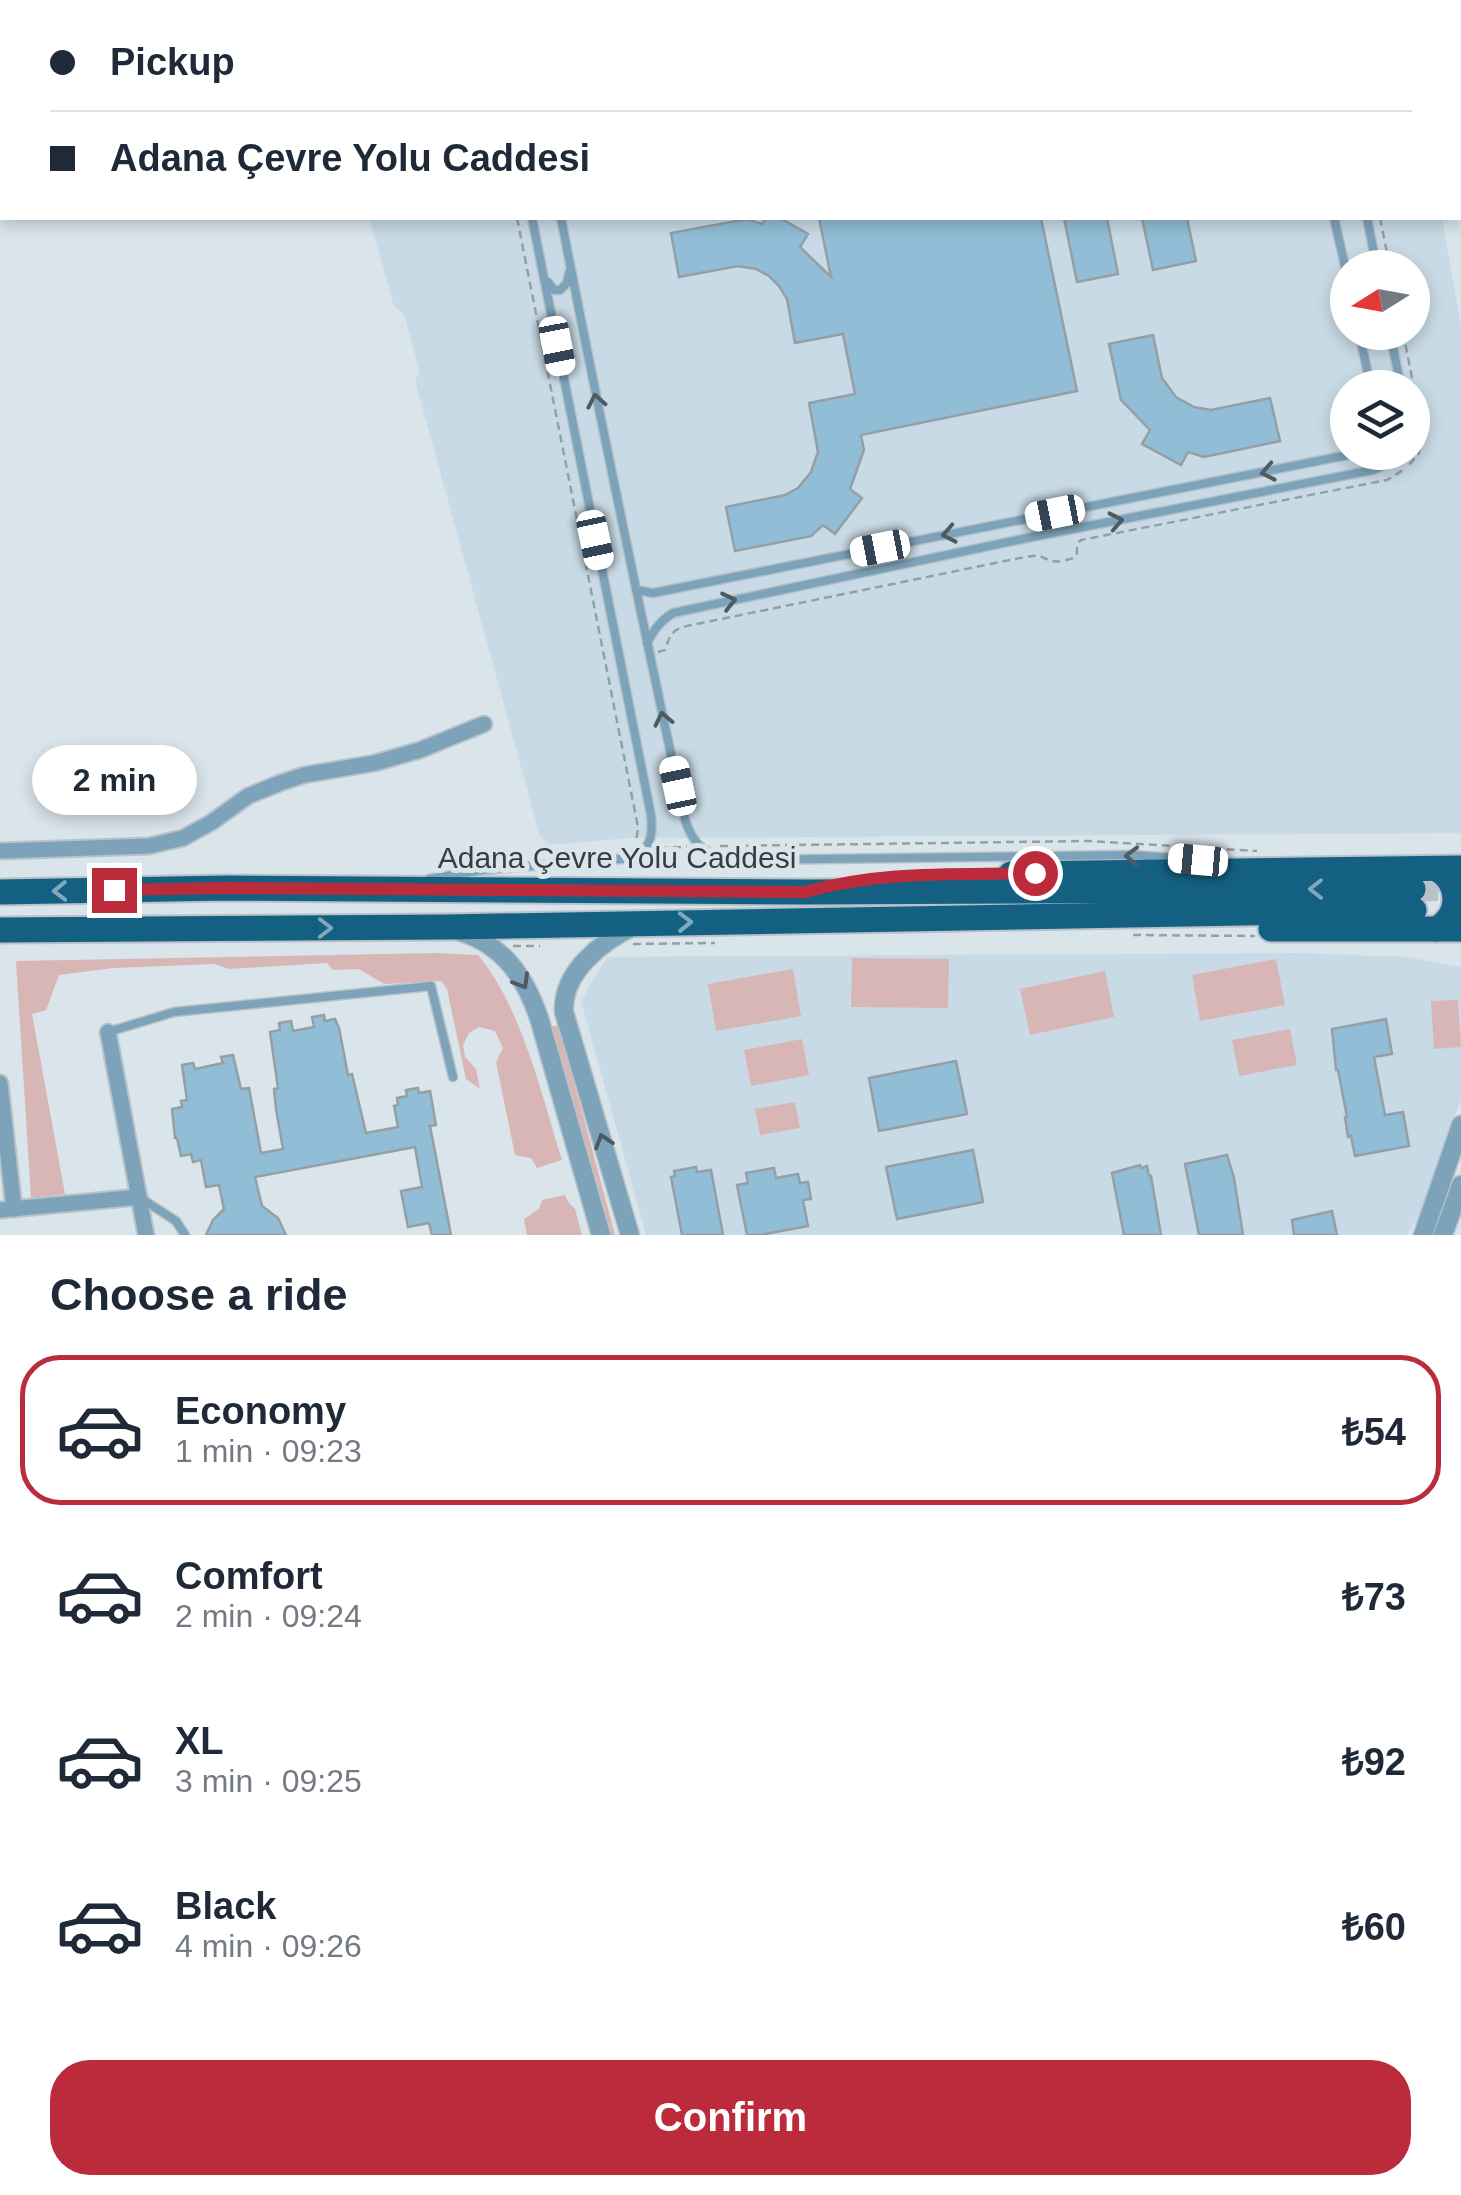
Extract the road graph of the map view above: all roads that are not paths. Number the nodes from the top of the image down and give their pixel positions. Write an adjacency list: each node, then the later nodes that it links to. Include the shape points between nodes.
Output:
1 (532, 220): 8 (lane)
2 (561, 220): 7 (lane)
3 (1334, 220): 5 (lane)
4 (1367, 220): 6 (lane)
5 (1341, 250)
6 (1373, 250)
7 (570, 266): 8 (lane, via 560,290 548,285); 11 (lane, one-way to 7)
8 (542, 269): 17 (lane, via 651,838 632,858 459,873)
9 (1330, 459): 11 (lane, one-way to 11, via 653,593)
10 (1373, 470): 12 (lane, one-way to 10, via 673,614)
11 (636, 590): 12 (lane)
12 (647, 642): 16 (lane, one-way to 12, via 1133,856 716,856 696,844 685,820)
13 (484, 724): 14 (street, via 420,750 280,783 183,838 149,846)
14 (0, 852)
15 (1449, 868): 16 (highway); 23 (highway, via 1460,899)
16 (1264, 869): 19 (highway, via 886,876)
17 (394, 889): 18 (highway, Adana Çevre Yolu Caddesi, one-way to 18); 19 (highway, Adana Çevre Yolu Caddesi)
18 (0, 892)
19 (806, 892): 20 (highway, Adana Çevre Yolu Caddesi, one-way to 19, via 1414,899)
20 (831, 919): 21 (highway, Adana Çevre Yolu Caddesi, one-way to 20); 23 (highway, via 942,930)
21 (644, 922): 22 (highway, Adana Çevre Yolu Caddesi); 25 (street, via 593,952 568,988)
22 (446, 927): 24 (highway, Adana Çevre Yolu Caddesi, one-way to 22); 26 (street, one-way to 26, via 476,936 504,956)
23 (1449, 929)
24 (0, 930)
25 (564, 1012): 26 (street, via 548,1007); 37 (street, one-way to 25)
26 (539, 1018): 36 (street)
27 (108, 1032): 28 (lane, via 174,1012 430,986); 32 (street)
28 (453, 1078)
29 (0, 1082): 33 (street)
30 (1461, 1126): 38 (street)
31 (1461, 1185): 39 (street)
32 (139, 1197): 33 (street); 34 (street); 35 (lane)
33 (7, 1210)
34 (146, 1235)
35 (186, 1235)
36 (601, 1235)
37 (630, 1235)
38 (1423, 1235)
39 (1443, 1235)

